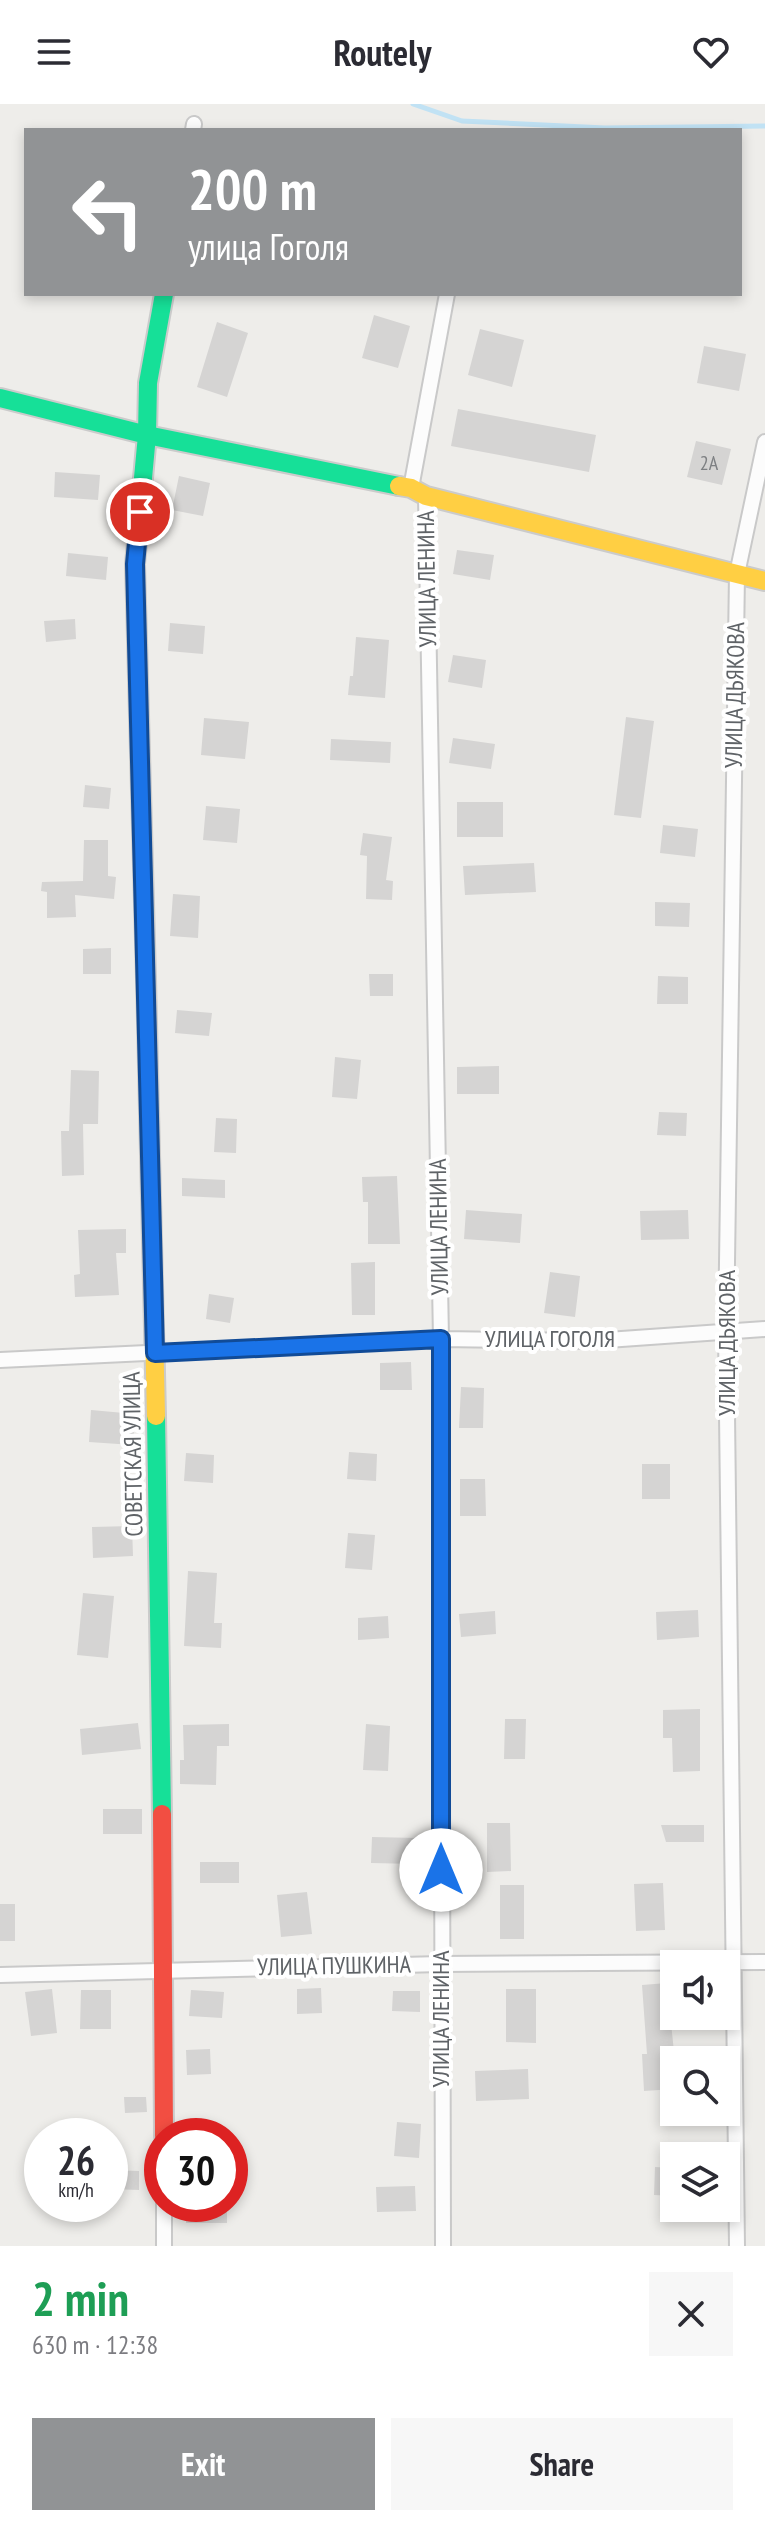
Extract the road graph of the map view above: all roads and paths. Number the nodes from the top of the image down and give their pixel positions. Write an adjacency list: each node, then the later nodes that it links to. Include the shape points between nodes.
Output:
1 (164, 296): 4 (street, СОВЕТСКАЯ УЛИЦА, via 148,383)
2 (447, 296): 6 (street, УЛИЦА ЛЕНИНА)
3 (0, 398): 4 (street)
4 (147, 435): 6 (street); 12 (street, СОВЕТСКАЯ УЛИЦА, via 135,564)
5 (765, 442): 7 (street, УЛИЦА ДЬЯКОВА)
6 (418, 492): 7 (street); 11 (street, УЛИЦА ЛЕНИНА)
7 (737, 574): 8 (street); 10 (street, УЛИЦА ДЬЯКОВА)
8 (765, 581)
9 (765, 1329): 10 (street, УЛИЦА ГОГОЛЯ)
10 (726, 1331): 11 (street, УЛИЦА ГОГОЛЯ, via 593,1341); 14 (street, УЛИЦА ДЬЯКОВА)
11 (441, 1339): 12 (street, УЛИЦА ГОГОЛЯ); 18 (street, УЛИЦА ЛЕНИНА)
12 (155, 1353): 13 (street, УЛИЦА ГОГОЛЯ); 19 (street, СОВЕТСКАЯ УЛИЦА)
13 (0, 1360)
14 (732, 1950)
15 (660, 1962): 18 (street, УЛИЦА ПУШКИНА)
16 (740, 1962): 17 (street, УЛИЦА ПУШКИНА)
17 (765, 1962)
18 (441, 1964): 19 (street, УЛИЦА ПУШКИНА); 25 (street, УЛИЦА ЛЕНИНА)
19 (165, 1970): 20 (street, УЛИЦА ПУШКИНА); 22 (street, СОВЕТСКАЯ УЛИЦА)
20 (0, 1975)
21 (733, 2030): 26 (street, УЛИЦА ДЬЯКОВА)
22 (164, 2118)
23 (164, 2222): 24 (street)
24 (164, 2246)
25 (443, 2246)
26 (737, 2246)

